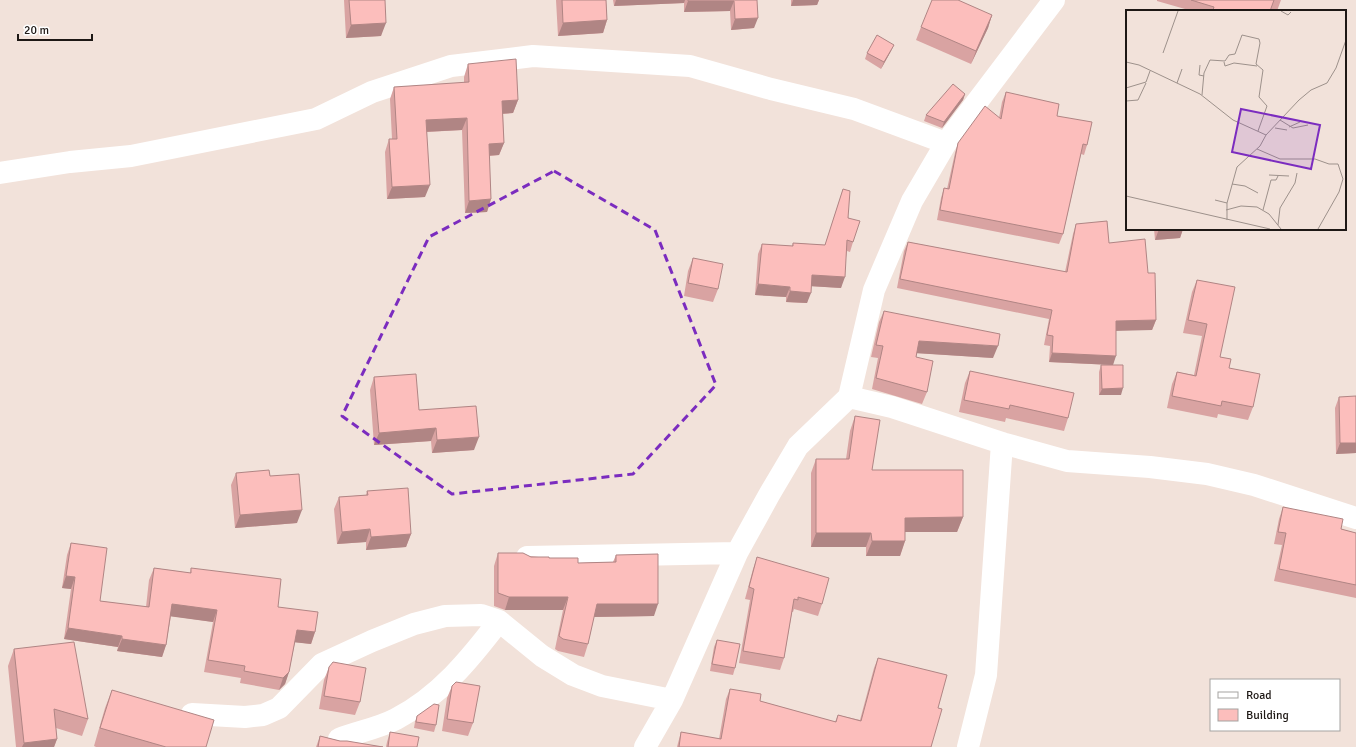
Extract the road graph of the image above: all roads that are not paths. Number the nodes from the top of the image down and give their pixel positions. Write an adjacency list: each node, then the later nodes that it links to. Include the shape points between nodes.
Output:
1 (1054, 0): 2 (street)
2 (946, 143): 3 (street, via 854,109 690,66 533,56 451,66 372,92 316,119 131,156); 4 (street, via 912,201 874,290)
3 (0, 173)
4 (849, 397): 5 (street, via 892,407); 7 (street, via 798,446)
5 (1002, 443): 6 (street, via 1067,461 1207,474 1254,485); 14 (street, via 986,675)
6 (1356, 518)
7 (737, 553): 8 (street); 10 (street)
8 (527, 557)
9 (499, 621): 10 (street, via 542,656 573,675 602,686); 11 (street, via 481,615 445,616 407,627 322,664 279,708 263,715 245,717); 12 (street, via 450,680 427,698 396,719)
10 (672, 700): 13 (street)
11 (192, 714)
12 (339, 739)
13 (646, 747)
14 (968, 747)

